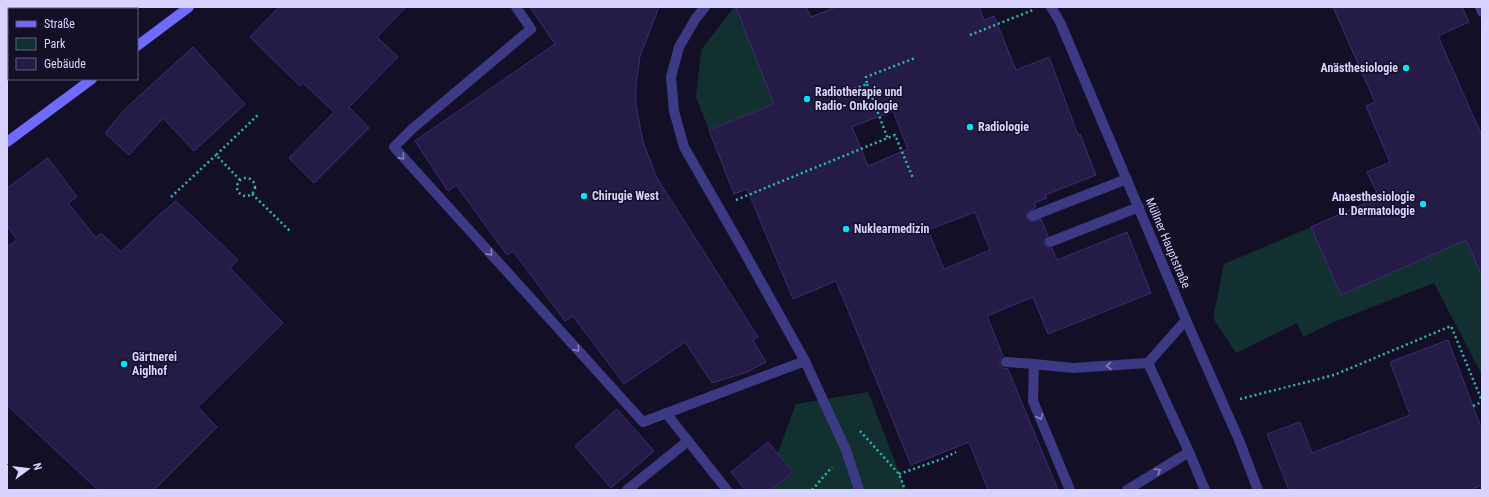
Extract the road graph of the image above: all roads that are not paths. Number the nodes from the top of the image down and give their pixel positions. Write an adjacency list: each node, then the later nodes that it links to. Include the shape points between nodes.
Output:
1 (189, 7): 7 (street)
2 (516, 7): 19 (street, one-way to 19, via 531,29 394,147 643,422)
3 (706, 7): 15 (street, via 696,18 679,47 671,77 674,111 684,147)
4 (1052, 7): 10 (street, Müllner Hauptstraße)
5 (1480, 7): 6 (street)
6 (1482, 12)
7 (138, 45)
8 (91, 80): 9 (street)
9 (7, 142)
10 (1127, 179): 11 (street, Müllner Hauptstraße); 12 (street)
11 (1139, 207): 13 (street); 14 (street, Müllner Hauptstraße)
12 (1032, 216)
13 (1050, 242)
14 (1186, 320): 17 (street); 28 (street, Müllner Hauptstraße, via 1239,440)
15 (805, 361): 19 (street); 24 (street, via 846,450)
16 (1006, 362): 18 (street)
17 (1148, 363): 18 (street, one-way to 18, via 1073,368); 21 (street)
18 (1034, 364): 25 (street, one-way to 25, via 1033,401)
19 (666, 413): 20 (street)
20 (688, 441): 22 (street); 23 (street)
21 (1189, 452): 26 (street, one-way to 21); 27 (street)
22 (627, 490)
23 (727, 490)
24 (859, 490)
25 (1070, 490)
26 (1127, 490)
27 (1205, 490)
28 (1258, 490)

